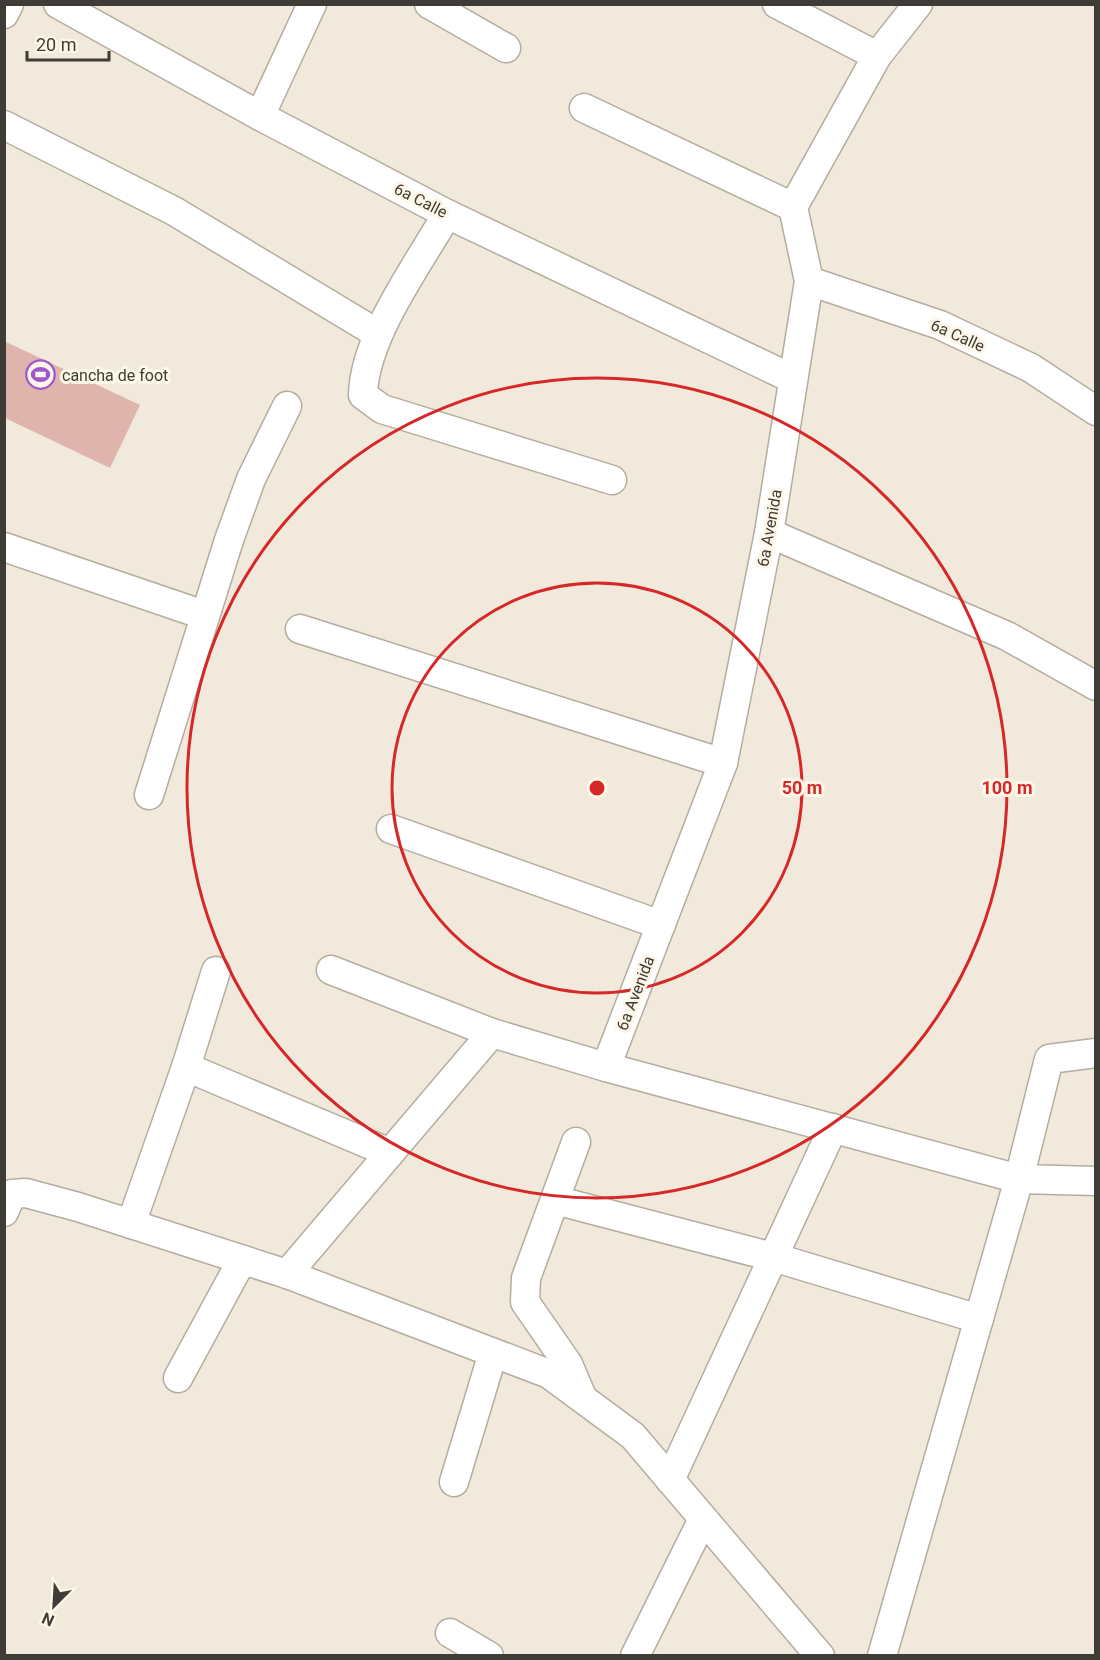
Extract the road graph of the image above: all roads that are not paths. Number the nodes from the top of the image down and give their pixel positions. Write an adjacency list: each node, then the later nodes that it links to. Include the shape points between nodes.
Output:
1 (9, 4): 7 (street)
2 (58, 4): 11 (street, 6a Calle)
3 (312, 4): 11 (street)
4 (429, 4): 8 (street)
5 (777, 4): 9 (street)
6 (918, 4): 9 (street)
7 (4, 14)
8 (506, 48)
9 (877, 56): 13 (street)
10 (584, 108): 13 (street)
11 (260, 116): 14 (street, 6a Calle)
12 (4, 125): 16 (street, via 174,212)
13 (793, 207): 15 (street, 6a Avenida)
14 (447, 214): 16 (street); 17 (street, 6a Calle)
15 (809, 280): 17 (street, 6a Avenida); 19 (street, 6a Calle, via 940,325 1031,368)
16 (378, 334): 20 (street, via 363,374 363,395 382,409)
17 (793, 379): 21 (street, 6a Avenida)
18 (286, 406): 23 (street, via 250,479)
19 (1095, 411)
20 (612, 480)
21 (769, 533): 25 (street, via 1007,636); 26 (street, 6a Avenida)
22 (4, 547): 23 (street)
23 (204, 615): 27 (street)
24 (300, 629): 26 (street)
25 (1095, 686)
26 (723, 763): 29 (street, 6a Avenida)
27 (149, 795)
28 (391, 829): 29 (street)
29 (662, 925): 34 (street, 6a Avenida)
30 (331, 970): 32 (street)
31 (216, 971): 35 (street)
32 (492, 1033): 34 (street); 38 (street)
33 (1095, 1053): 39 (street, via 1049,1059)
34 (606, 1067): 36 (street)
35 (186, 1068): 38 (street); 43 (street)
36 (833, 1128): 39 (street); 44 (street)
37 (576, 1142): 41 (street)
38 (390, 1153): 46 (street)
39 (1019, 1179): 40 (street); 47 (street)
40 (1095, 1181)
41 (555, 1200): 44 (street); 50 (street, via 526,1278 525,1302 568,1364)
42 (4, 1212): 43 (street, via 12,1194 26,1193)
43 (131, 1224): 45 (street)
44 (773, 1257): 47 (street); 51 (street)
45 (242, 1260): 46 (street); 49 (street)
46 (287, 1274): 48 (street)
47 (979, 1319): 58 (street)
48 (493, 1353): 50 (street, via 549,1374); 52 (street)
49 (178, 1378)
50 (584, 1401): 51 (street, via 633,1436)
51 (670, 1480): 53 (street)
52 (454, 1482)
53 (703, 1518): 56 (street); 57 (street)
54 (450, 1633): 55 (street)
55 (489, 1656)
56 (635, 1656)
57 (820, 1656)
58 (882, 1656)

